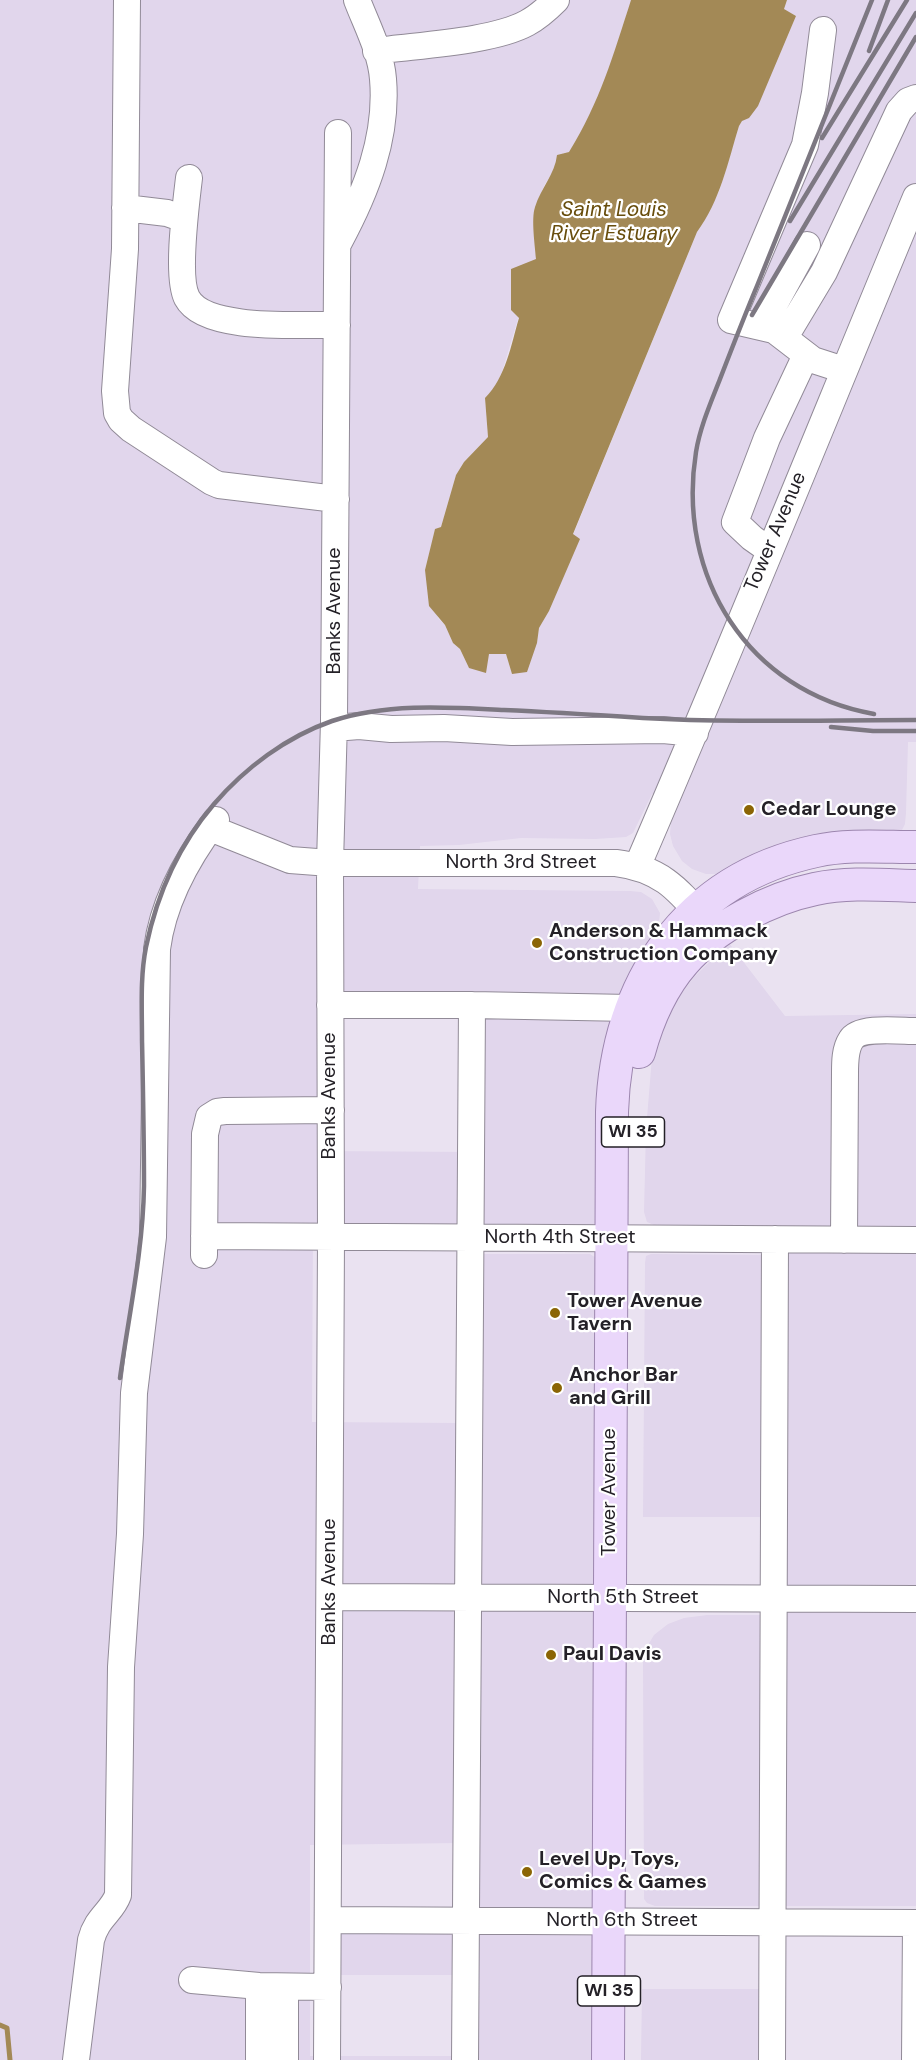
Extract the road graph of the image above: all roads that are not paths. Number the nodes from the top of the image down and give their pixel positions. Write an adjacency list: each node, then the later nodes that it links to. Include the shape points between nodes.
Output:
1 (127, 0): 10 (street)
2 (357, 0): 5 (street)
3 (556, 0): 5 (street, via 525,25 503,32)
4 (823, 30): 15 (street, via 805,145 731,320)
5 (376, 51): 12 (street, via 383,78 383,111 376,154 363,194)
6 (916, 98): 15 (street, via 899,111 824,272)
7 (338, 133): 12 (street, Banks Avenue)
8 (189, 178): 11 (street)
9 (916, 198): 17 (street, Tower Avenue)
10 (125, 208): 11 (street); 18 (street, via 116,364 120,420 219,485)
11 (184, 219): 14 (street, via 184,287 188,300 199,309 238,323)
12 (338, 244): 14 (street, Banks Avenue)
13 (807, 245): 15 (street, via 769,314)
14 (337, 325): 18 (street, Banks Avenue)
15 (775, 332): 16 (street)
16 (806, 355): 17 (street); 19 (street, via 767,438 735,522)
17 (844, 370): 19 (street, Tower Avenue)
18 (336, 498): 20 (street, Banks Avenue)
19 (769, 550): 21 (street, Tower Avenue)
20 (334, 728): 21 (street); 23 (street, Banks Avenue)
21 (695, 733): 24 (street, Tower Avenue)
22 (916, 847): 26 (main road, WI 35, via 840,848 798,855 750,874)
23 (330, 863): 24 (street, North 3rd Street, via 616,863); 28 (street, Banks Avenue); 53 (street, North 3rd Street, via 290,860 213,824 193,854 160,929 153,1237 134,1393 121,1667 118,1895 94,1928)
24 (637, 867): 26 (street, North 3rd Street, via 664,879)
25 (916, 886): 27 (main road, WI 35, via 853,884 815,889 766,905)
26 (696, 910): 27 (street, North 3rd Street); 30 (main road, Tower Avenue / WI 35, via 647,972)
27 (716, 934): 35 (main road, Tower Avenue / WI 35, via 691,954 672,978 652,1013 639,1050)
28 (330, 1005): 29 (street); 32 (street, Banks Avenue)
29 (472, 1005): 30 (street); 34 (street)
30 (630, 1008): 35 (main road, Tower Avenue / WI 35, via 613,1082)
31 (916, 1030): 37 (street, via 862,1032 853,1036 847,1047)
32 (331, 1110): 33 (street, Banks Avenue); 33 (street, North 4th Street, via 225,1111 209,1117 205,1134 204,1245)
33 (331, 1237): 34 (street, North 4th Street); 39 (street, Banks Avenue)
34 (470, 1238): 35 (street, North 4th Street); 40 (street)
35 (622, 1238): 36 (street, North 4th Street); 41 (main road, Tower Avenue / WI 35)
36 (775, 1239): 37 (street, North 4th Street); 42 (street)
37 (844, 1239): 38 (street, North 4th Street)
38 (916, 1240)
39 (330, 1597): 40 (street, North 5th Street); 44 (street, Banks Avenue)
40 (468, 1598): 41 (street, North 5th Street); 45 (street)
41 (620, 1598): 42 (street, North 5th Street); 46 (main road, Tower Avenue / WI 35)
42 (773, 1599): 43 (street, North 5th Street); 47 (street)
43 (916, 1599)
44 (329, 1920): 45 (street, North 6th Street); 52 (street, Banks Avenue)
45 (466, 1921): 46 (street, North 6th Street); 57 (street)
46 (619, 1921): 47 (street, North 6th Street); 58 (main road, Tower Avenue / WI 35); 59 (main road, Tower Avenue / WI 35)
47 (774, 1922): 48 (street, North 6th Street); 60 (street)
48 (916, 1923): 61 (street)
49 (192, 1980): 50 (street)
50 (259, 1986): 51 (street); 54 (street)
51 (285, 1987): 52 (street); 55 (street)
52 (328, 1987): 56 (street, Banks Avenue)
53 (76, 2060)
54 (260, 2060)
55 (285, 2060)
56 (327, 2060)
57 (465, 2060)
58 (609, 2060)
59 (629, 2060)
60 (772, 2060)
61 (915, 2060)

